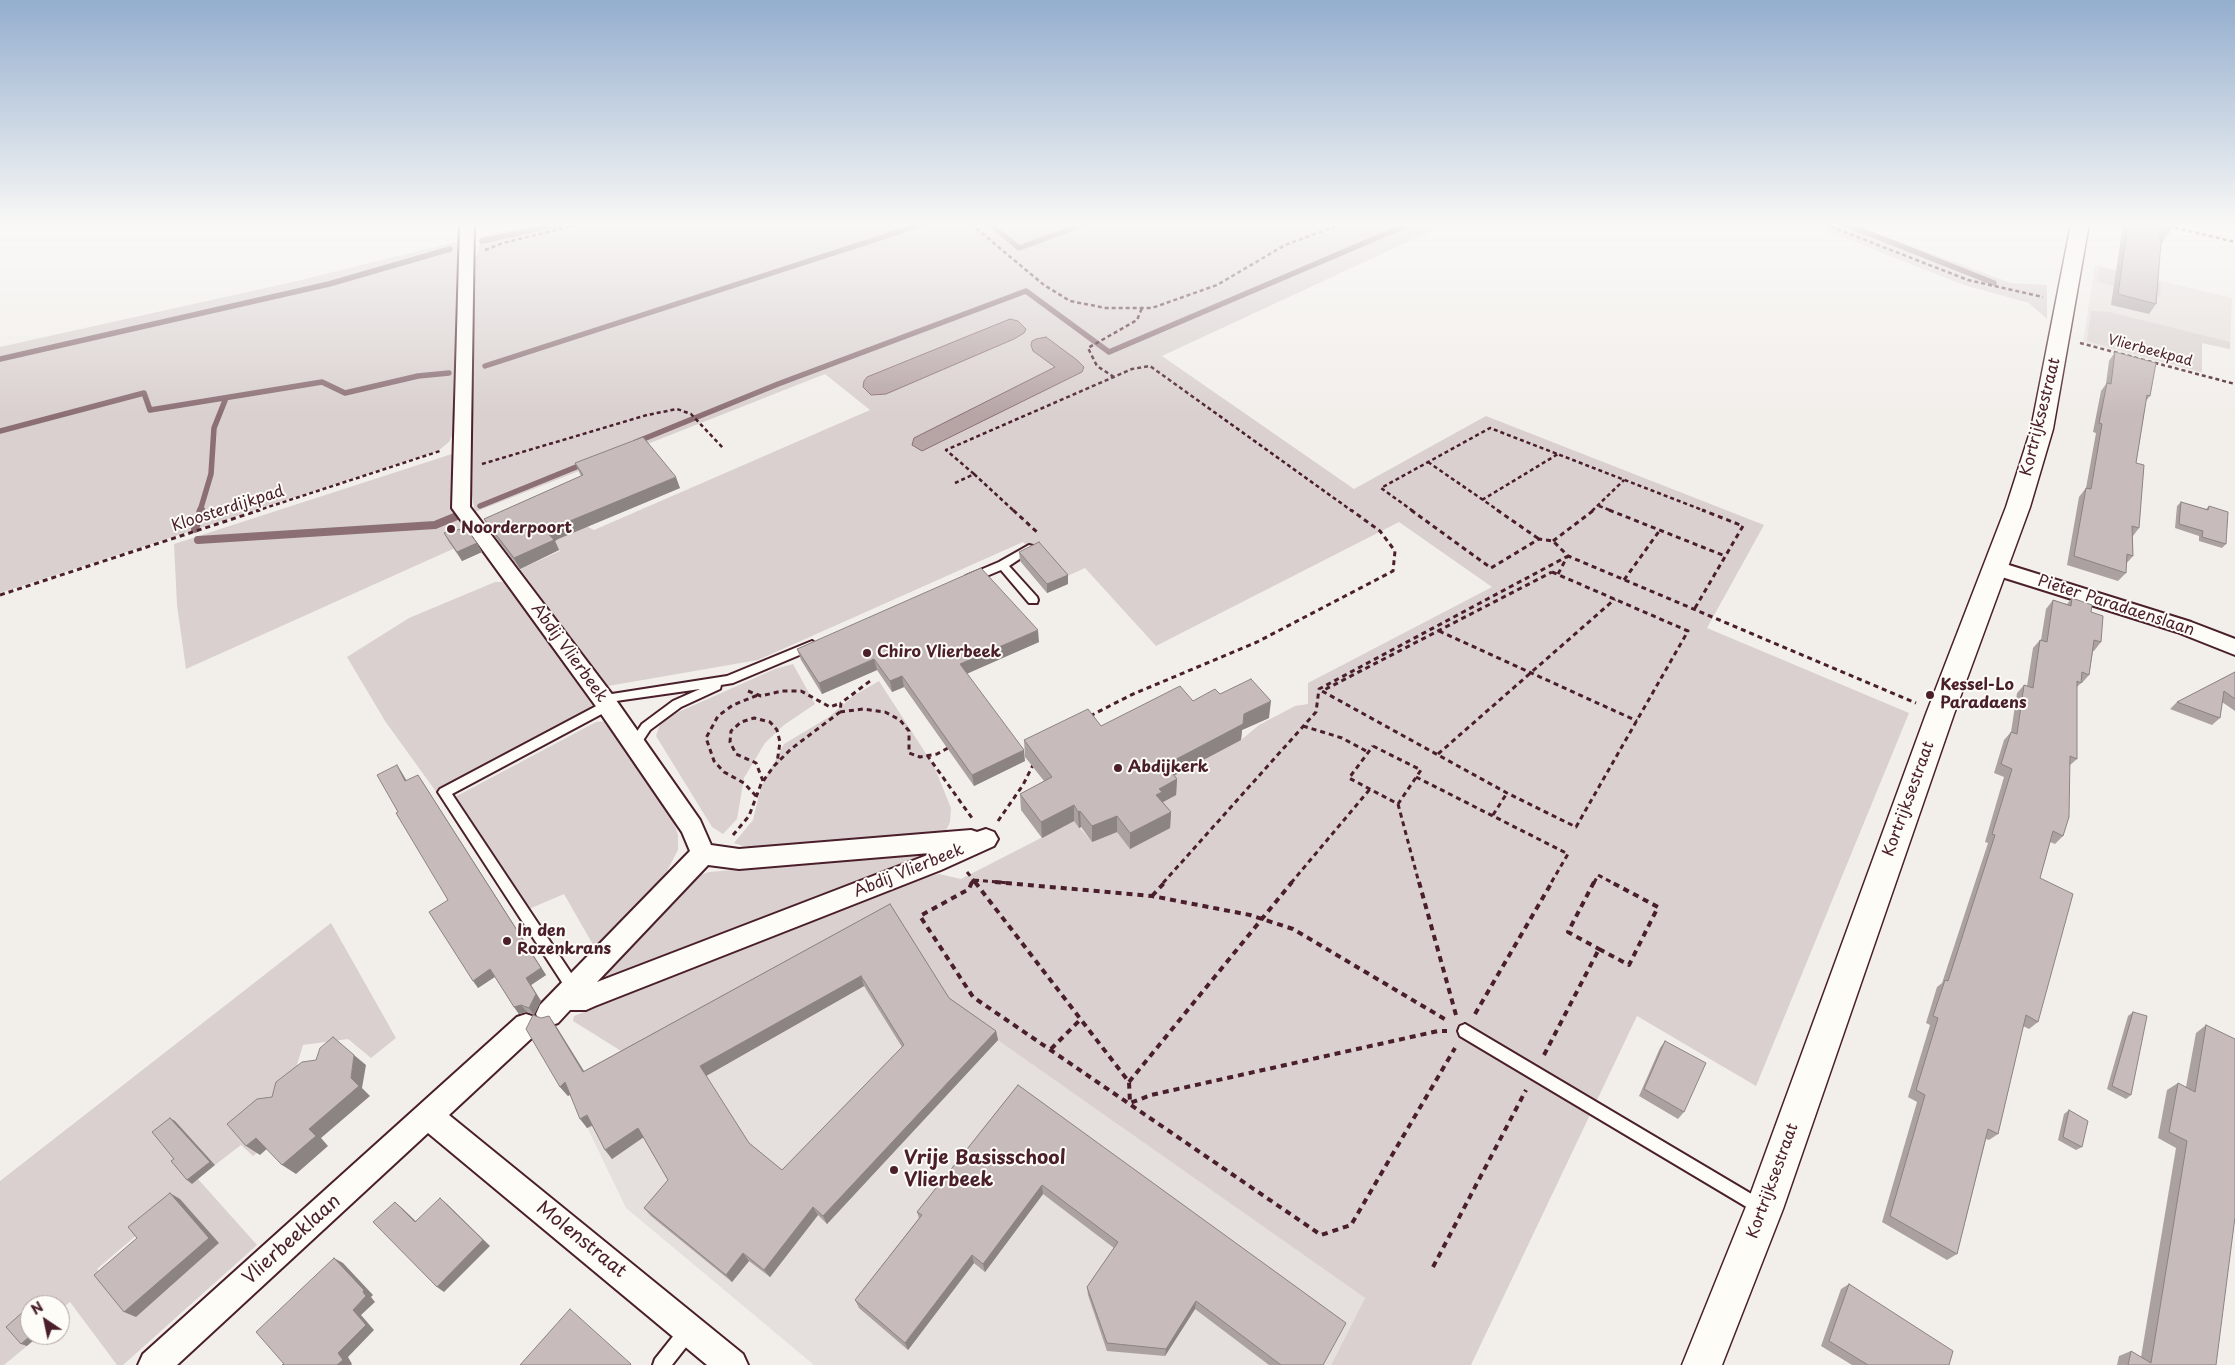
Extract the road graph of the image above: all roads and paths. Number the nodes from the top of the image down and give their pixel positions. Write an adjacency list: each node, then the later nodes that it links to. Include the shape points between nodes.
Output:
1 (465, 288): 11 (street)
2 (1048, 288): 7 (path, via 1070,301 1106,308)
3 (1209, 288): 7 (path, via 1152,308)
4 (2003, 288): 6 (path)
5 (2069, 288): 6 (street, Kortrijksestraat)
6 (2067, 302): 8 (street, Kortrijksestraat)
7 (1142, 308): 9 (path, via 1137,320 1088,348 1097,366)
8 (2060, 339): 10 (path, Vlierbeekpad); 28 (street, Kortrijksestraat, via 2042,429)
9 (1114, 377): 16 (path, via 946,450); 47 (path, via 1150,366 1380,531 1395,551 1393,572 1257,642)
10 (2235, 384)
11 (462, 444): 15 (street); 32 (path, Kloosterdijkpad)
12 (723, 448): 15 (path, via 691,414 677,409 485,464)
13 (1558, 454): 14 (path, via 1490,428); 17 (path); 19 (path)
14 (1428, 462): 19 (path); 22 (path, via 1381,488 1491,568)
15 (461, 464): 43 (street, Abdij Vlierbeek, via 461,508)
16 (974, 474): 18 (path); 24 (path, via 1045,540)
17 (1624, 480): 20 (path); 26 (path, via 1743,526)
18 (955, 483)
19 (1482, 500): 22 (path)
20 (1599, 506): 21 (path); 23 (path)
21 (1660, 530): 26 (path); 30 (path)
22 (1539, 539): 23 (path)
23 (1553, 541): 25 (path)
24 (1029, 548): 27 (lane)
25 (1568, 556): 29 (path); 30 (path); 49 (path, via 1319,689 1316,712)
26 (1725, 556): 35 (path)
27 (1003, 565): 31 (lane); 34 (lane)
28 (1996, 568): 38 (street, Pieter Paradaenslaan, via 2184,627); 46 (street, Kortrijksestraat)
29 (1558, 574): 33 (path); 36 (path, via 1552,572)
30 (1624, 580): 35 (path)
31 (959, 583)
32 (0, 595)
33 (1615, 599): 39 (path); 48 (path, via 1688,631)
34 (1033, 600)
35 (1695, 608): 46 (path)
36 (1438, 631): 39 (path); 53 (path, via 1322,691)
37 (826, 639): 40 (lane)
38 (2235, 647)
39 (1531, 673): 48 (path); 53 (path)
40 (729, 680): 42 (path); 43 (lane); 50 (lane, via 677,704 646,727)
41 (870, 681): 44 (path)
42 (758, 695): 44 (path, via 801,691 830,706); 61 (path, via 733,705 718,716 706,738 714,762 724,772 744,782)
43 (605, 702): 50 (street, Abdij Vlierbeek); 70 (lane, via 444,792)
44 (841, 703): 45 (path)
45 (840, 712): 54 (path, via 863,709 884,712 900,720 909,731 909,753); 56 (path, via 790,749)
46 (1940, 714): 79 (street, Kortrijksestraat)
47 (1089, 717)
48 (1637, 721): 60 (path, via 1576,827)
49 (1303, 726): 52 (path, via 1342,738); 67 (path)
50 (634, 745): 65 (street, Abdij Vlierbeek, via 692,827)
51 (948, 748): 54 (path)
52 (1368, 752): 57 (path, via 1373,746 1421,770); 59 (path, via 1349,778)
53 (1438, 754): 60 (path)
54 (927, 756): 64 (path, via 960,798)
55 (1038, 756): 64 (path, via 1023,785)
56 (776, 764): 58 (path); 58 (path, via 780,742 777,730 770,722 754,718 740,722 731,731 730,742 736,754 756,763)
57 (1416, 777): 62 (path); 63 (path)
58 (763, 781): 61 (path)
59 (1370, 789): 62 (path); 68 (path)
60 (1507, 792): 63 (path)
61 (756, 796): 65 (path, via 749,816 729,838)
62 (1398, 804): 73 (path, via 1453,1010)
63 (1493, 815): 73 (path, via 1568,854)
64 (986, 839): 65 (street, Abdij Vlierbeek, via 739,859); 70 (street, Abdij Vlierbeek, via 933,863 586,998)
65 (703, 854): 70 (street)
66 (973, 880): 67 (path); 71 (path); 74 (path, via 969,889 920,916 973,997)
67 (1152, 896): 68 (path)
68 (1262, 919): 73 (path, via 1293,929); 76 (path)
69 (1599, 949): 69 (path, via 1628,965 1658,907 1598,875 1568,932); 75 (path)
70 (553, 1007): 78 (street)
71 (1080, 1020): 74 (path); 76 (path)
72 (1438, 1031): 77 (path, via 1151,1095)
73 (1465, 1031): 75 (lane); 77 (path, via 1351,1225 1321,1235)
74 (1051, 1049): 77 (path)
75 (1536, 1071): 79 (lane); 80 (path)
76 (1128, 1082): 77 (path)
77 (1130, 1103)
78 (429, 1116): 81 (street, Molenstraat); 82 (street, Vlierbeeklaan)
79 (1764, 1209): 85 (street, Kortrijksestraat)
80 (1433, 1267)
81 (689, 1330): 83 (lane); 84 (street, Molenstraat)
82 (154, 1365)
83 (661, 1365)
84 (732, 1365)
85 (1702, 1365)

